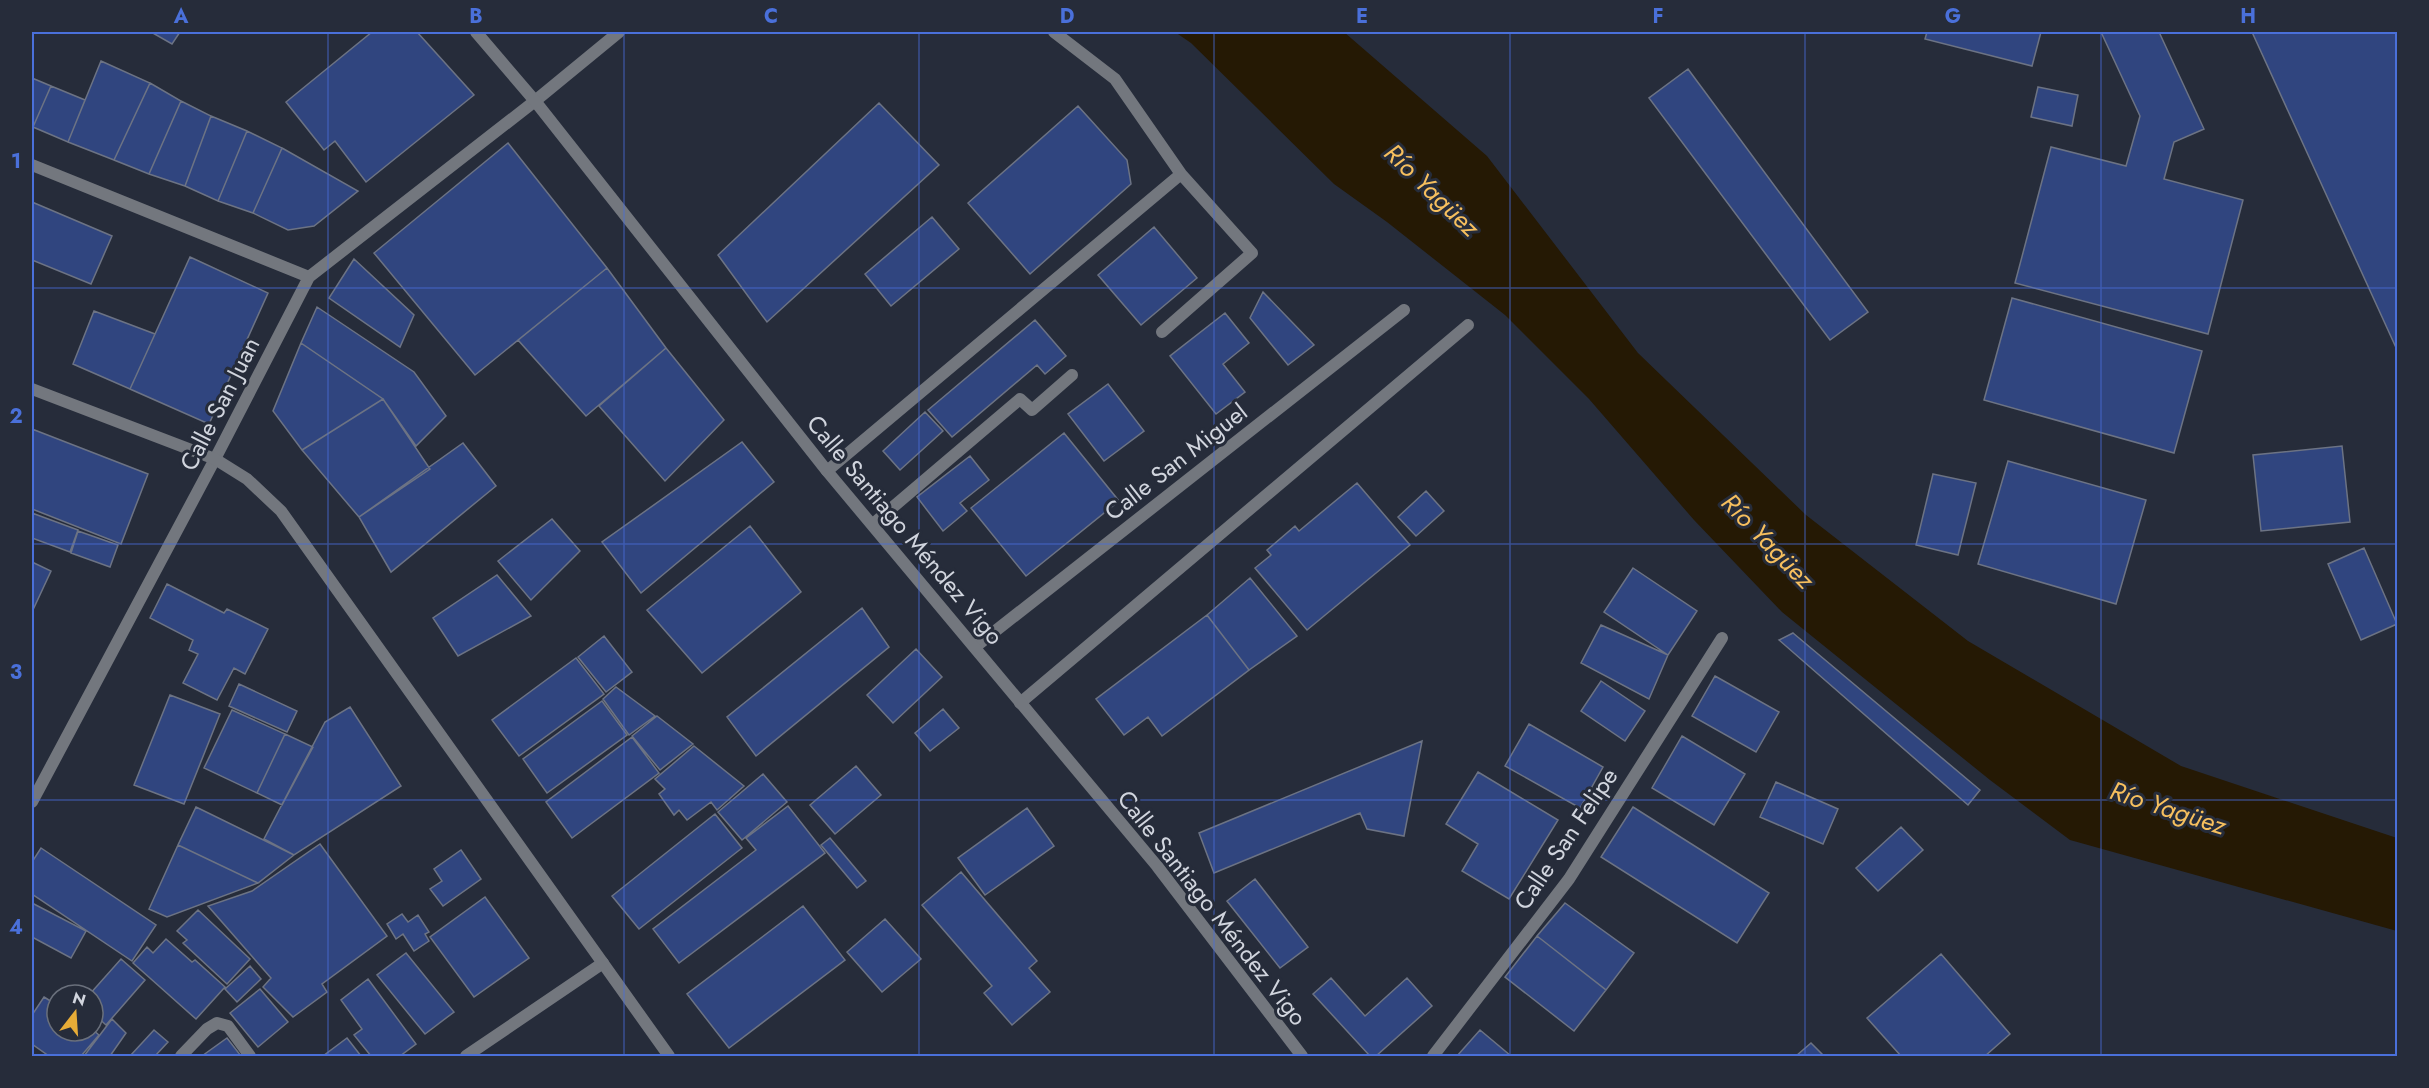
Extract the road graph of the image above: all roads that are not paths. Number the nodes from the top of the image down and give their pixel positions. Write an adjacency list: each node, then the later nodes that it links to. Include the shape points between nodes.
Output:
1 (476, 32): 4 (street, Calle Santiago Méndez Vigo)
2 (619, 32): 4 (street, Calle San Juan)
3 (1054, 32): 6 (street, via 1115,79)
4 (536, 101): 7 (street, Calle San Juan); 14 (street, Calle Santiago Méndez Vigo)
5 (32, 165): 7 (street)
6 (1181, 174): 10 (street, via 1252,253); 14 (street)
7 (309, 277): 13 (street, Calle San Juan)
8 (1404, 310): 17 (street, Calle San Miguel)
9 (1468, 325): 18 (street)
10 (1162, 332)
11 (1072, 375): 15 (street, via 1032,410 1020,399)
12 (32, 389): 13 (street)
13 (215, 459): 19 (street, Calle San Juan); 20 (street, via 247,479 281,511)
14 (827, 471): 15 (street, Calle Santiago Méndez Vigo)
15 (873, 524): 17 (street, Calle Santiago Méndez Vigo)
16 (1722, 638): 26 (street, Calle San Felipe, via 1569,879)
17 (975, 647): 18 (street, Calle Santiago Méndez Vigo)
18 (1020, 703): 25 (street, Calle Santiago Méndez Vigo, via 1157,866)
19 (32, 802)
20 (603, 963): 23 (street); 24 (street)
21 (181, 1056): 22 (street, via 218,1023 228,1026)
22 (250, 1056)
23 (466, 1056)
24 (669, 1056)
25 (1302, 1056)
26 (1433, 1056)

